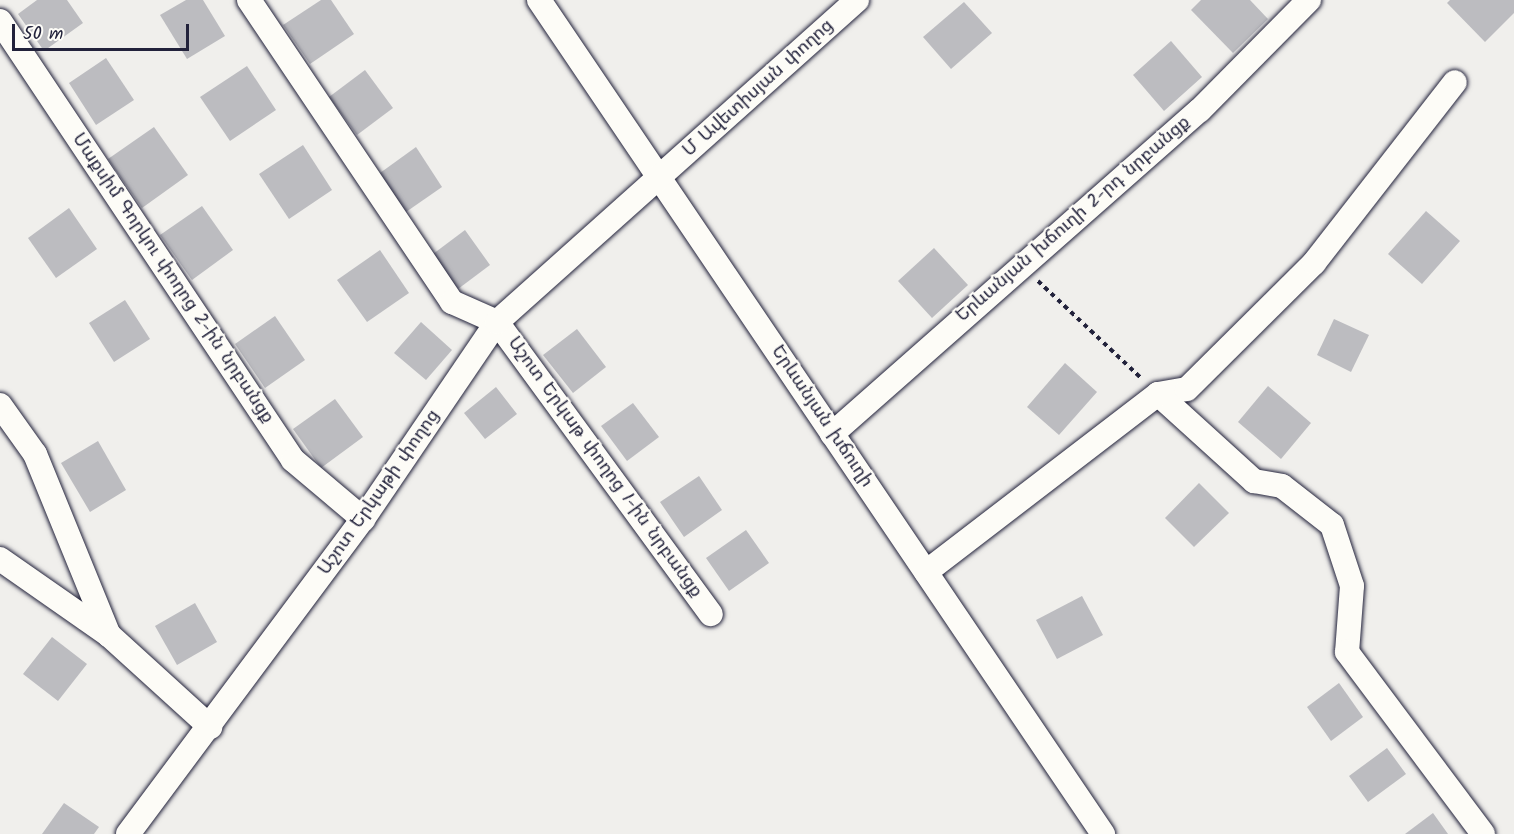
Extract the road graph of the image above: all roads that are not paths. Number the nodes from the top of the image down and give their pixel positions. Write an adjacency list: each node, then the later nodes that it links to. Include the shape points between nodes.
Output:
1 (249, 0): 8 (street, via 452,302)
2 (539, 0): 7 (street, Երևանյան խճուղի)
3 (857, 0): 7 (street, Մ Ավետիսյան փողոց)
4 (1309, 0): 11 (street, Երևանյան խճուղի 2-րդ նրբանցք, via 1200,110)
5 (0, 21): 12 (street, Մաքսիմ Գորկու փողոց 2-ին նրբանցք, via 293,460)
6 (1455, 82): 9 (street, via 1314,263 1187,389)
7 (660, 179): 8 (street, Աշոտ Երկաթի փողոց); 11 (street, Երևանյան խճուղի)
8 (497, 322): 12 (street, Աշոտ Երկաթի փողոց); 15 (street, Աշոտ Երկաթ փողոց 1-ին նրբանցք)
9 (1158, 394): 14 (street); 20 (street, via 1254,482 1282,486 1332,525 1352,585 1347,652)
10 (0, 405): 16 (street, via 35,454)
11 (832, 434): 14 (street, Երևանյան խճուղի)
12 (363, 519): 17 (street, Աշոտ Երկաթի փողոց)
13 (0, 560): 16 (street)
14 (926, 572): 19 (street, Երևանյան խճուղի)
15 (711, 614)
16 (109, 634): 17 (street)
17 (210, 727): 18 (street, Աշոտ Երկաթի փողոց)
18 (128, 834)
19 (1102, 834)
20 (1483, 834)

